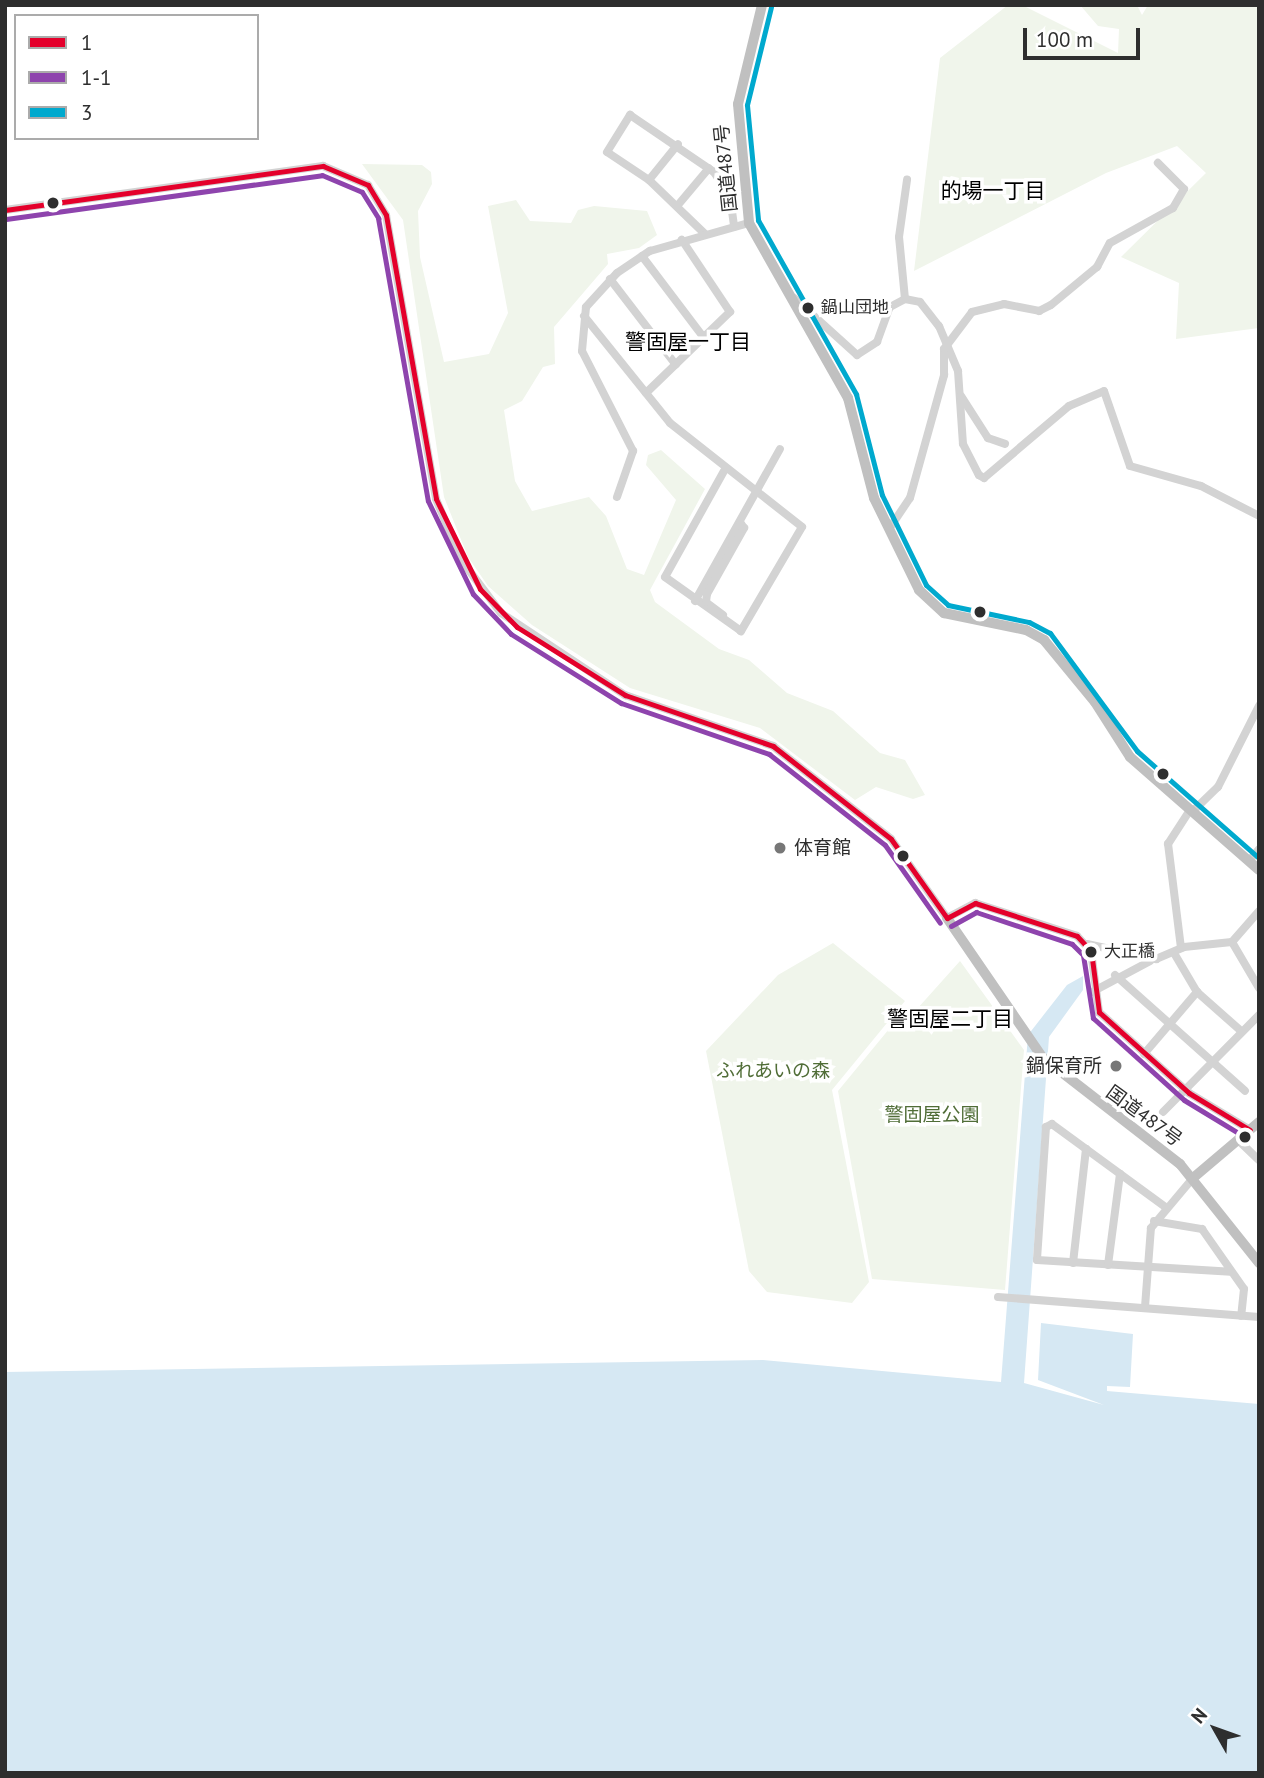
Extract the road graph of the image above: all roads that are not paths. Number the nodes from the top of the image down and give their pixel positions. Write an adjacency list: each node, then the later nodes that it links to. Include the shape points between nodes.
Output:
1 (762, 5): 9 (highway, 国道487号, via 738,104)
2 (678, 144): 4 (street); 5 (street); 5 (street, via 630,115 607,152)
3 (1158, 163): 19 (street, via 1184,189 1173,208 1110,243 1097,267 1051,306 1039,311 1004,304 972,312)
4 (709, 168): 7 (street); 10 (street, via 730,197)
5 (649, 180): 7 (street)
6 (907, 180): 16 (street, via 899,237)
7 (678, 205): 11 (street)
8 (5, 210): 40 (street, via 323,166 368,185 386,215 436,499 480,589 517,627 625,695 773,746 891,839)
9 (749, 223): 10 (street); 15 (highway, 国道487号)
10 (734, 227): 11 (street)
11 (705, 234): 12 (street)
12 (682, 240): 13 (street); 18 (street, via 731,307)
13 (642, 256): 14 (street); 18 (street)
14 (610, 279): 17 (street); 20 (street)
15 (787, 292): 16 (street, via 857,355 874,345 890,307); 30 (highway, 国道487号, via 848,398 874,498)
16 (905, 299): 19 (street, via 920,302)
17 (584, 316): 21 (street); 27 (street, via 582,351 633,451)
18 (704, 338): 20 (street)
19 (949, 344): 22 (street); 30 (street, via 940,356 944,375 910,498)
20 (676, 365): 21 (street)
21 (646, 393): 25 (street)
22 (961, 396): 23 (street, via 988,438); 28 (street, via 967,463 984,478 1069,405 1104,391 1130,466 1201,486)
23 (1004, 444)
24 (780, 449): 26 (street)
25 (724, 471): 26 (street); 31 (street, via 665,577)
26 (756, 494): 29 (street); 32 (street, via 802,527 741,631)
27 (617, 497)
28 (1259, 516)
29 (740, 522): 31 (street); 32 (street, via 744,528 706,602)
30 (889, 529): 35 (highway, 国道487号, via 926,600 944,613 1026,630 1044,640 1096,702 1130,757)
31 (695, 601): 32 (street)
32 (733, 628)
33 (1259, 706): 34 (street)
34 (1257, 717): 35 (street, via 1217,787)
35 (1191, 811): 37 (highway, 国道487号); 43 (street, via 1168,844)
36 (1259, 849): 37 (street)
37 (1248, 861): 38 (highway, 国道487号)
38 (1259, 870)
39 (1259, 911): 41 (street)
40 (947, 918): 42 (street, via 975,904 1055,927); 62 (highway, 国道487号, via 1023,1032 1057,1073)
41 (1232, 942): 43 (street); 46 (street)
42 (1087, 944): 44 (street); 47 (street)
43 (1177, 950): 44 (street); 48 (street)
44 (1156, 959): 45 (street)
45 (1115, 975): 47 (street); 50 (street)
46 (1259, 988)
47 (1092, 992): 52 (street, via 1098,1012)
48 (1197, 992): 50 (street); 51 (street)
49 (1259, 1015): 51 (street)
50 (1170, 1023): 52 (street); 53 (street)
51 (1241, 1030): 53 (street)
52 (1144, 1054): 54 (street)
53 (1212, 1060): 54 (street); 55 (street)
54 (1184, 1090): 56 (street); 57 (street)
55 (1245, 1091)
56 (1163, 1112)
57 (1254, 1126): 58 (highway)
58 (1238, 1140): 60 (street); 62 (highway)
59 (1086, 1149): 61 (street); 65 (street); 65 (street, via 1052,1124 1046,1126 1037,1260)
60 (1259, 1160)
61 (1119, 1174): 63 (street); 67 (street)
62 (1193, 1178): 63 (street); 66 (highway, 国道487号)
63 (1164, 1206): 64 (street)
64 (1154, 1222): 68 (street); 69 (street, via 1202,1229)
65 (1073, 1263): 67 (street)
66 (1259, 1263)
67 (1108, 1265): 68 (street)
68 (1148, 1269): 69 (street); 71 (street)
69 (1231, 1272): 72 (street, via 1244,1289)
70 (1001, 1297): 71 (street)
71 (1145, 1307): 72 (street)
72 (1241, 1316): 73 (street)
73 (1259, 1317)

